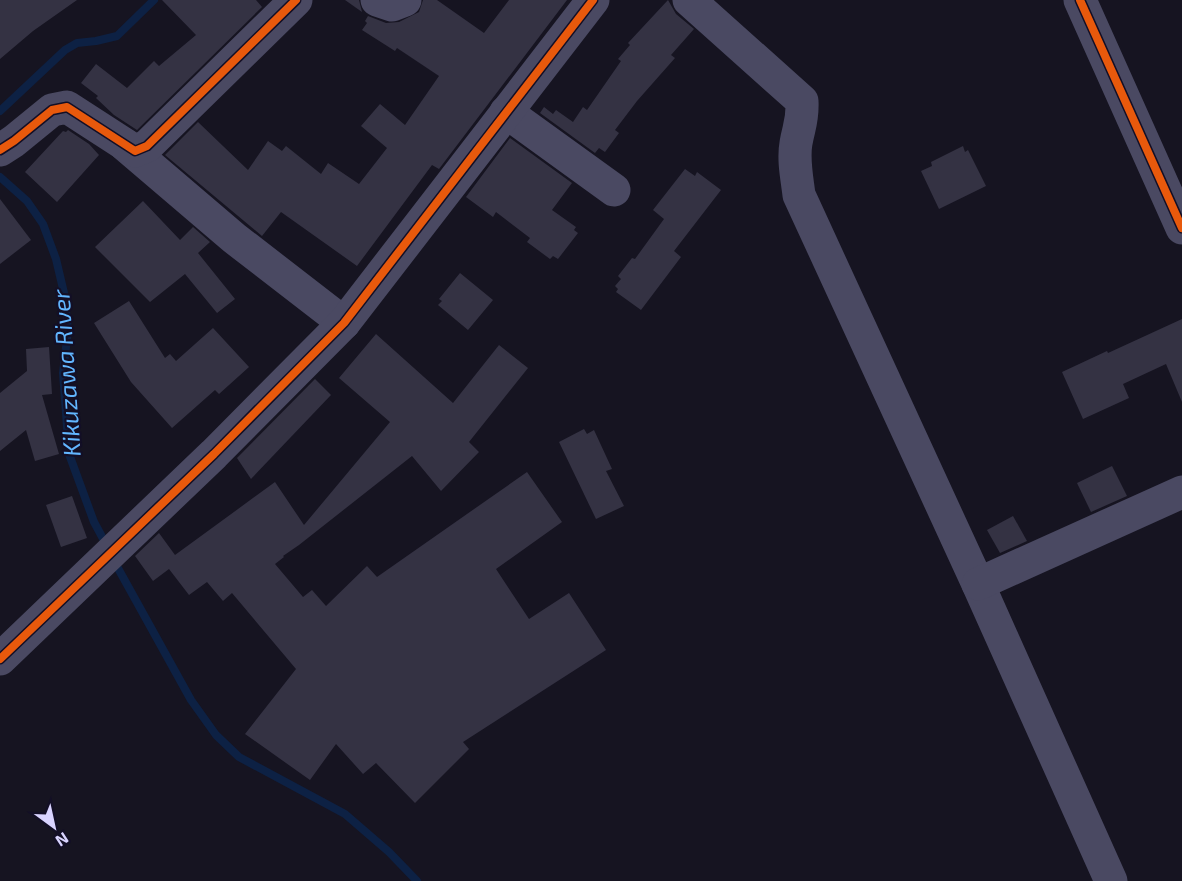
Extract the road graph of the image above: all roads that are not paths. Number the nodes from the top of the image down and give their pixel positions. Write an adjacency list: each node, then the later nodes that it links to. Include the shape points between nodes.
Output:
1 (296, 0): 8 (street, via 147,146 135,151)
2 (377, 0): 3 (street, via 392,5)
3 (405, 0)
4 (593, 0): 7 (street)
5 (689, 0): 14 (street, via 801,101 803,118 795,167 799,195)
6 (1080, 0): 11 (street)
7 (506, 112): 10 (street); 12 (street)
8 (125, 145): 9 (street, via 67,107 52,110); 12 (street, via 234,238)
9 (0, 150)
10 (614, 190)
11 (1182, 228)
12 (344, 323): 15 (street)
13 (1182, 492): 14 (street)
14 (978, 584): 16 (street)
15 (0, 660)
16 (1111, 881)

